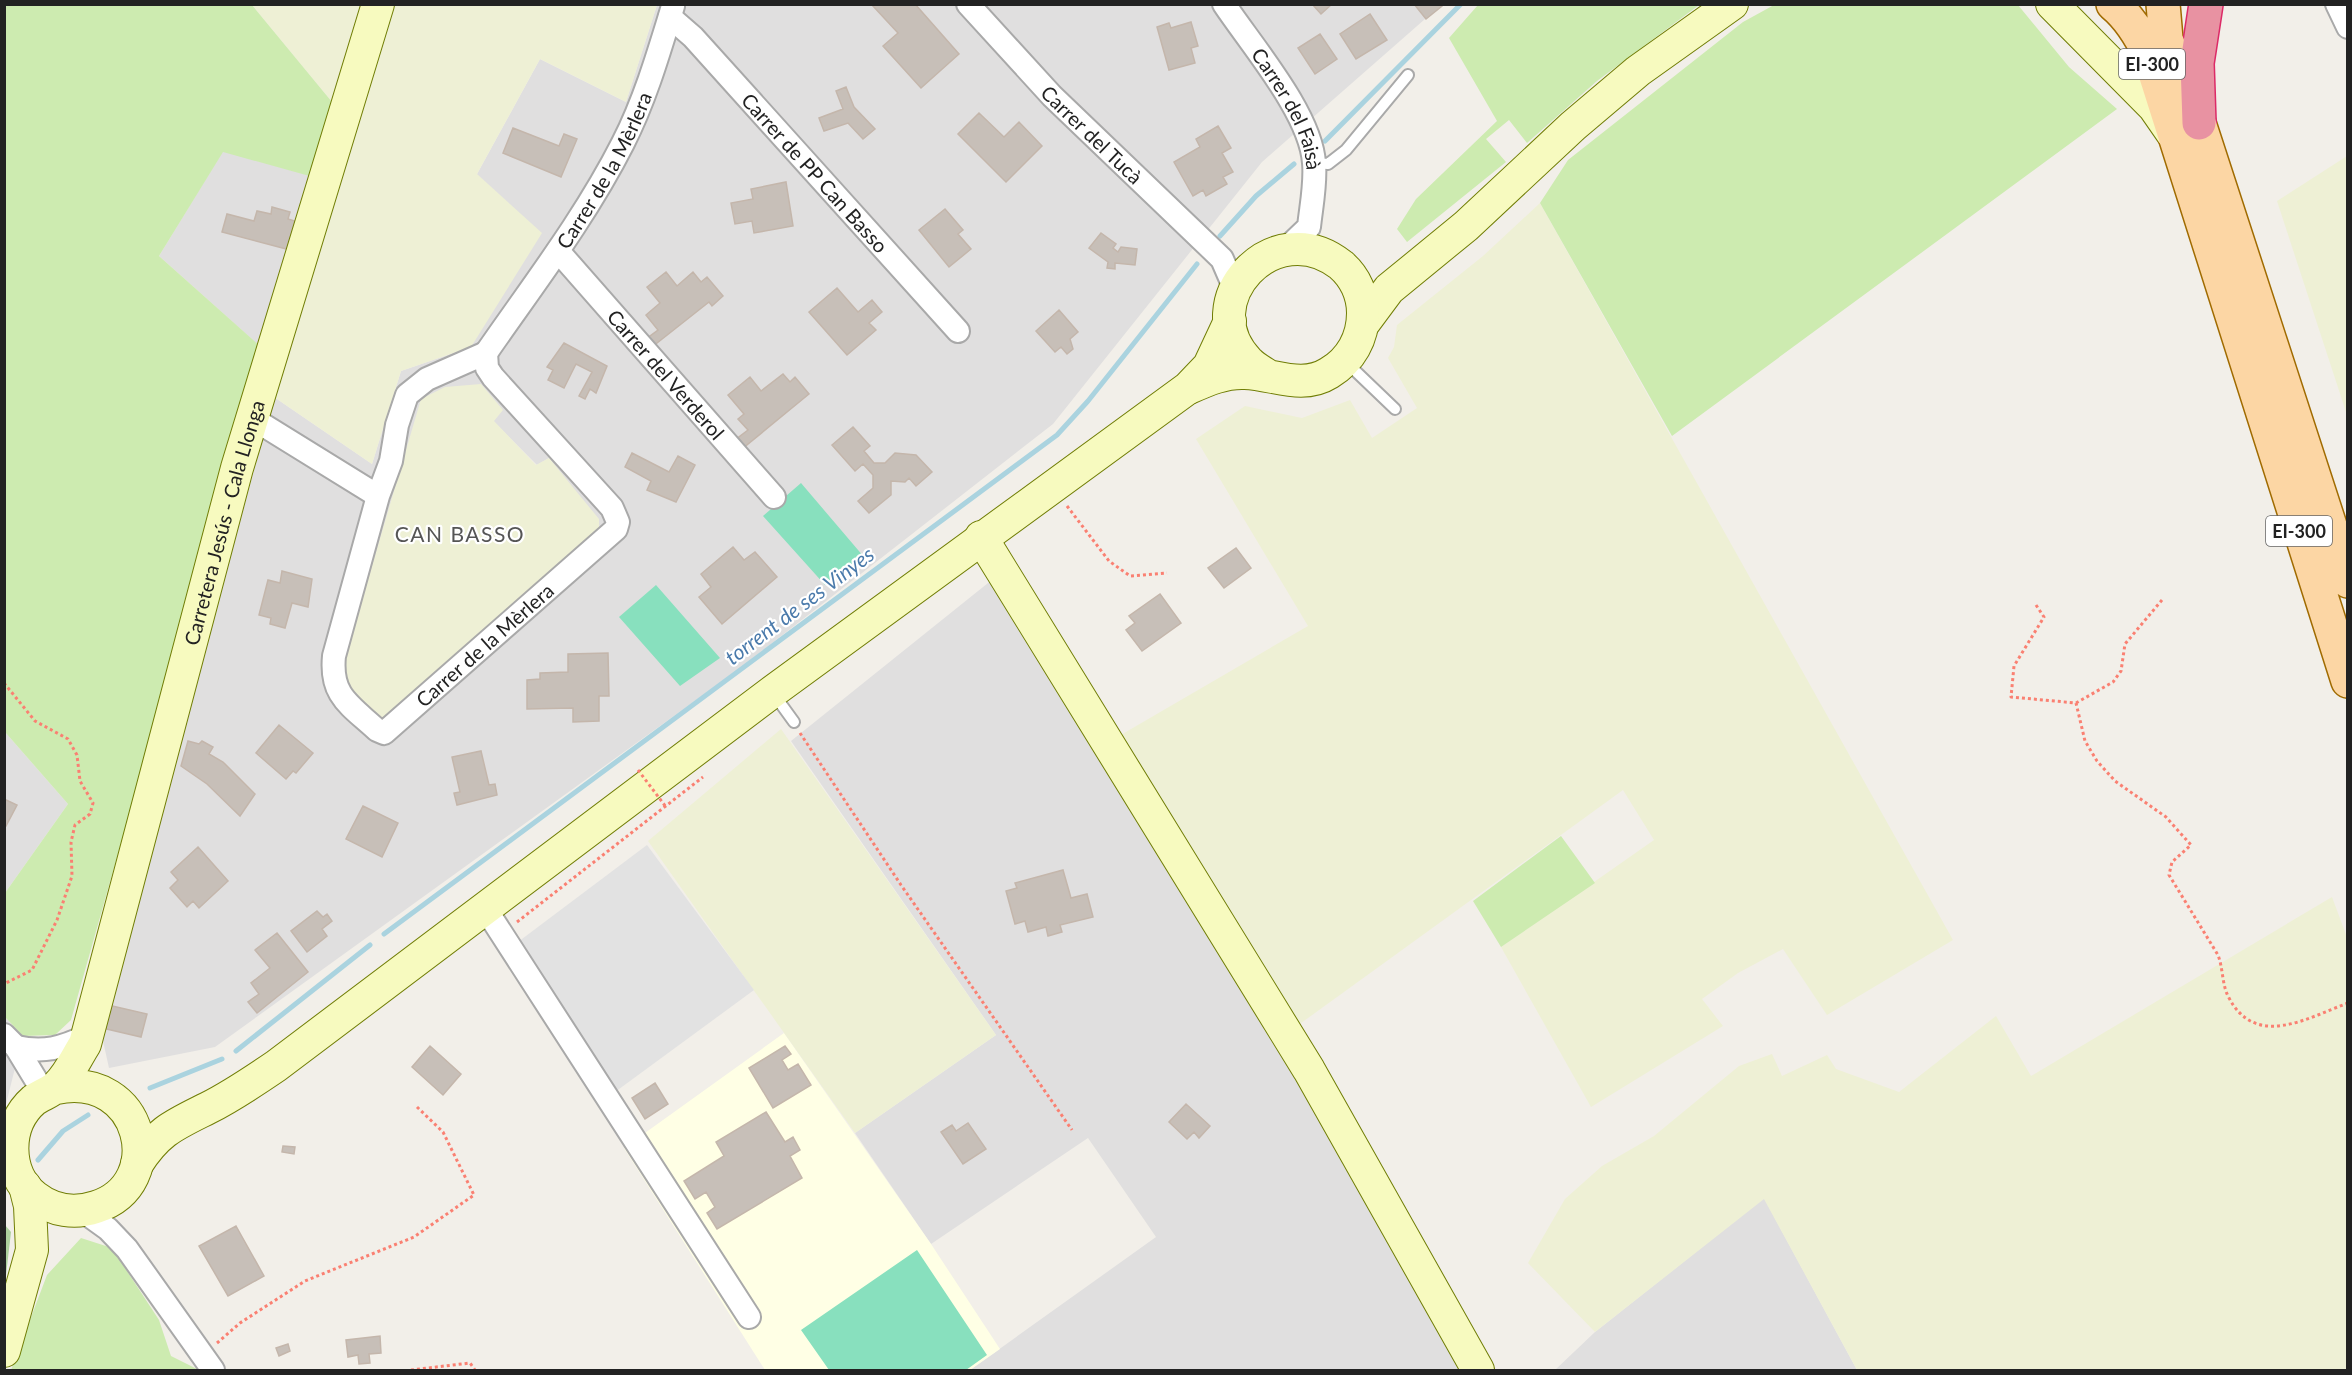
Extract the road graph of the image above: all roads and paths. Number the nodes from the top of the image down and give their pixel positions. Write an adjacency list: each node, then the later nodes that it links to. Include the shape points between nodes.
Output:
1 (378, 4): 30 (main road, Carretera Jesús - Cala Llonga)
2 (968, 4): 18 (street, Carrer del Tucà, via 1052,96)
3 (1224, 4): 14 (street, Carrer del Faisà, via 1298,112)
4 (1732, 4): 20 (main road, via 1638,71 1466,226)
5 (2052, 4): 13 (main road, via 2154,107)
6 (2114, 4): 13 (main road, EI-300, via 2141,36)
7 (2163, 4): 13 (main road, EI-300, via 2166,39)
8 (2206, 4): 13 (highway, EI-300)
9 (2337, 4): 11 (street)
10 (671, 11): 16 (street, Carrer de la Mèrlera, via 646,91 623,143); 24 (street, Carrer de PP Can Basso)
11 (2348, 27)
12 (1408, 75): 14 (lane, via 1346,150 1328,164)
13 (2186, 128): 36 (main road, EI-300); 39 (main road, EI-300)
14 (1314, 163): 15 (street, Carrer del Faisà)
15 (1309, 227): 17 (street); 19 (street)
16 (558, 251): 25 (street, Carrer de la Mèrlera); 33 (street, Carrer del Verderol)
17 (1272, 255): 18 (street); 19 (main road, via 1307,249); 21 (main road, via 1242,276)
18 (1221, 259): 21 (street, Carrer del Tucà)
19 (1338, 263): 20 (main road, via 1385,276); 23 (main road, via 1360,295)
20 (1408, 272): 23 (main road, via 1389,289)
21 (1234, 290): 22 (main road)
22 (1230, 321): 27 (main road, via 1236,343 1249,362); 28 (main road, via 1209,366)
23 (1363, 324): 26 (main road, via 1357,344)
24 (958, 331)
25 (486, 353): 32 (street, Carrer de la Mèrlera, via 427,379 407,395); 32 (street, Carrer de la Mèrlera, via 493,377 612,508 618,522 616,529 384,733 338,694 333,674 334,656)
26 (1345, 361): 27 (main road, via 1328,374 1308,381 1287,381); 29 (lane)
27 (1267, 375): 28 (main road, via 1230,374)
28 (1188, 388): 31 (main road)
29 (1395, 409)
30 (252, 418): 32 (street); 51 (main road, Carretera Jesús - Cala Llonga)
31 (1050, 486): 34 (main road); 35 (path, via 1110,561 1130,576)
32 (378, 496)
33 (774, 497)
34 (981, 537): 41 (main road); 69 (main road, via 1309,1070)
35 (1167, 573)
36 (2348, 581)
37 (2162, 600): 42 (path, via 2125,644 2121,671 2113,682)
38 (2036, 605): 42 (path, via 2044,617 2014,666 2011,697)
39 (2348, 681)
40 (4, 683): 49 (path, via 35,721 68,739 76,755 80,781 93,803 90,814 75,825 72,876 57,920 32,970)
41 (772, 692): 43 (lane); 47 (main road)
42 (2076, 703): 50 (path, via 2085,741 2097,761 2115,781 2166,818 2191,845 2172,862 2169,875 2218,955 2227,994 2236,1009 2267,1028 2284,1027)
43 (794, 722): 58 (path, via 901,885)
44 (638, 770): 46 (path, bridge)
45 (696, 785): 46 (path)
46 (666, 807): 48 (path)
47 (485, 908): 56 (main road, via 276,1066 208,1108); 64 (street)
48 (513, 925)
49 (4, 984)
50 (2348, 1003)
51 (86, 1040): 52 (street, via 34,1051); 53 (main road, Carretera Jesús - Cala Llonga); 54 (main road)
52 (10, 1041): 53 (street)
53 (50, 1090): 54 (main road, via 84,1085); 57 (main road, via 33,1101)
54 (116, 1100): 56 (main road, via 152,1115); 60 (main road, via 137,1133)
55 (417, 1107): 66 (path, via 443,1132 474,1195 414,1237 305,1281 240,1323)
56 (184, 1118): 60 (main road, via 157,1136)
57 (11, 1127): 59 (main road)
58 (1072, 1130)
59 (15, 1174): 61 (main road, via 38,1199 53,1208); 63 (main road, via 30,1206)
60 (130, 1177): 61 (main road, via 111,1200); 62 (street, via 120,1222)
61 (80, 1211): 62 (street, via 108,1229); 63 (main road, via 51,1229)
62 (127, 1249): 66 (street)
63 (32, 1250): 65 (main road)
64 (749, 1317)
65 (4, 1351)
66 (207, 1363)
67 (411, 1371): 68 (path, via 470,1363)
68 (475, 1371)
69 (1478, 1371)

